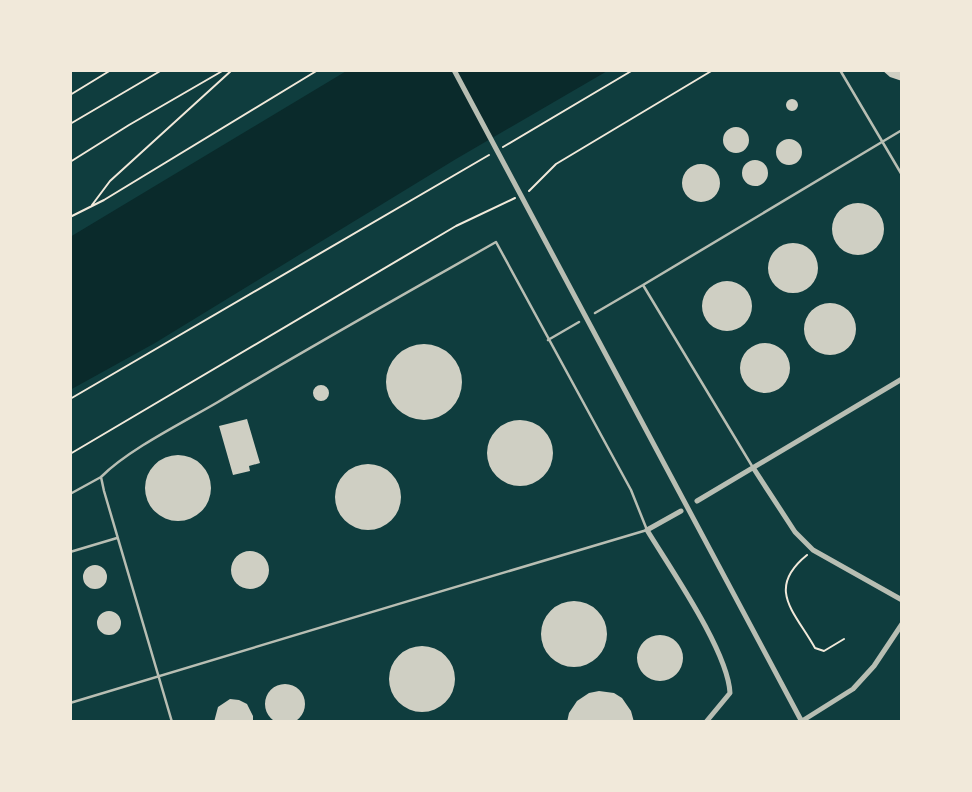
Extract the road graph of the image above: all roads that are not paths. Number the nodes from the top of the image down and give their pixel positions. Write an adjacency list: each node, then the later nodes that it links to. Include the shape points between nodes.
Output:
1 (454, 70): 25 (street)
2 (840, 70): 4 (lane)
3 (902, 130): 4 (lane)
4 (882, 141): 5 (lane); 6 (lane)
5 (902, 175)
6 (643, 285): 7 (lane); 11 (lane)
7 (595, 313)
8 (579, 322): 9 (lane)
9 (548, 340): 12 (lane, via 496,242 169,431); 16 (lane, via 631,490)
10 (902, 379): 11 (street)
11 (754, 469): 14 (street); 19 (street, via 795,532 813,550)
12 (102, 477): 13 (lane); 17 (lane)
13 (70, 494)
14 (697, 501)
15 (681, 511): 16 (street)
16 (647, 530): 21 (lane); 24 (street, via 729,679 730,693)
17 (118, 538): 18 (lane); 21 (lane)
18 (70, 552)
19 (902, 600)
20 (902, 624): 25 (street, via 853,689)
21 (159, 677): 22 (lane); 23 (lane)
22 (70, 703)
23 (172, 722)
24 (706, 722)
25 (802, 722)

